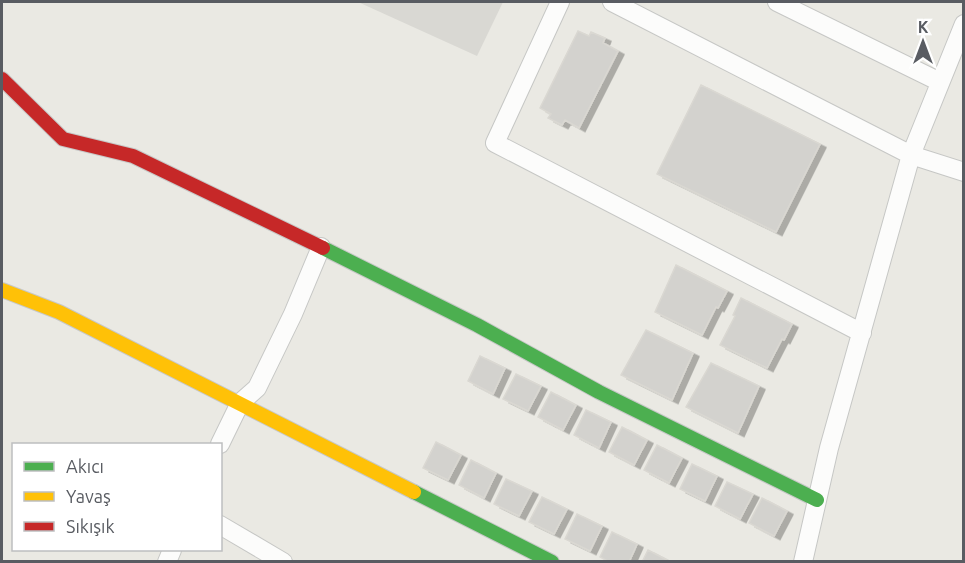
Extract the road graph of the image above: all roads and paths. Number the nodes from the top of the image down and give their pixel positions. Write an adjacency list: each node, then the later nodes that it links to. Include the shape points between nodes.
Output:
1 (560, 2): 11 (street, via 495,143)
2 (612, 2): 7 (street)
3 (777, 2): 6 (street)
4 (963, 24): 6 (street)
5 (2, 79): 9 (street, via 63,139 133,156)
6 (940, 82): 7 (street)
7 (910, 155): 8 (street); 11 (street)
8 (963, 172)
9 (321, 247): 12 (street, via 257,388); 14 (street)
10 (2, 290): 12 (street, via 59,312)
11 (862, 333): 14 (street)
12 (240, 403): 13 (street); 17 (street)
13 (220, 443)
14 (817, 500): 18 (street)
15 (222, 526): 16 (street)
16 (283, 561)
17 (552, 561)
18 (803, 561)

